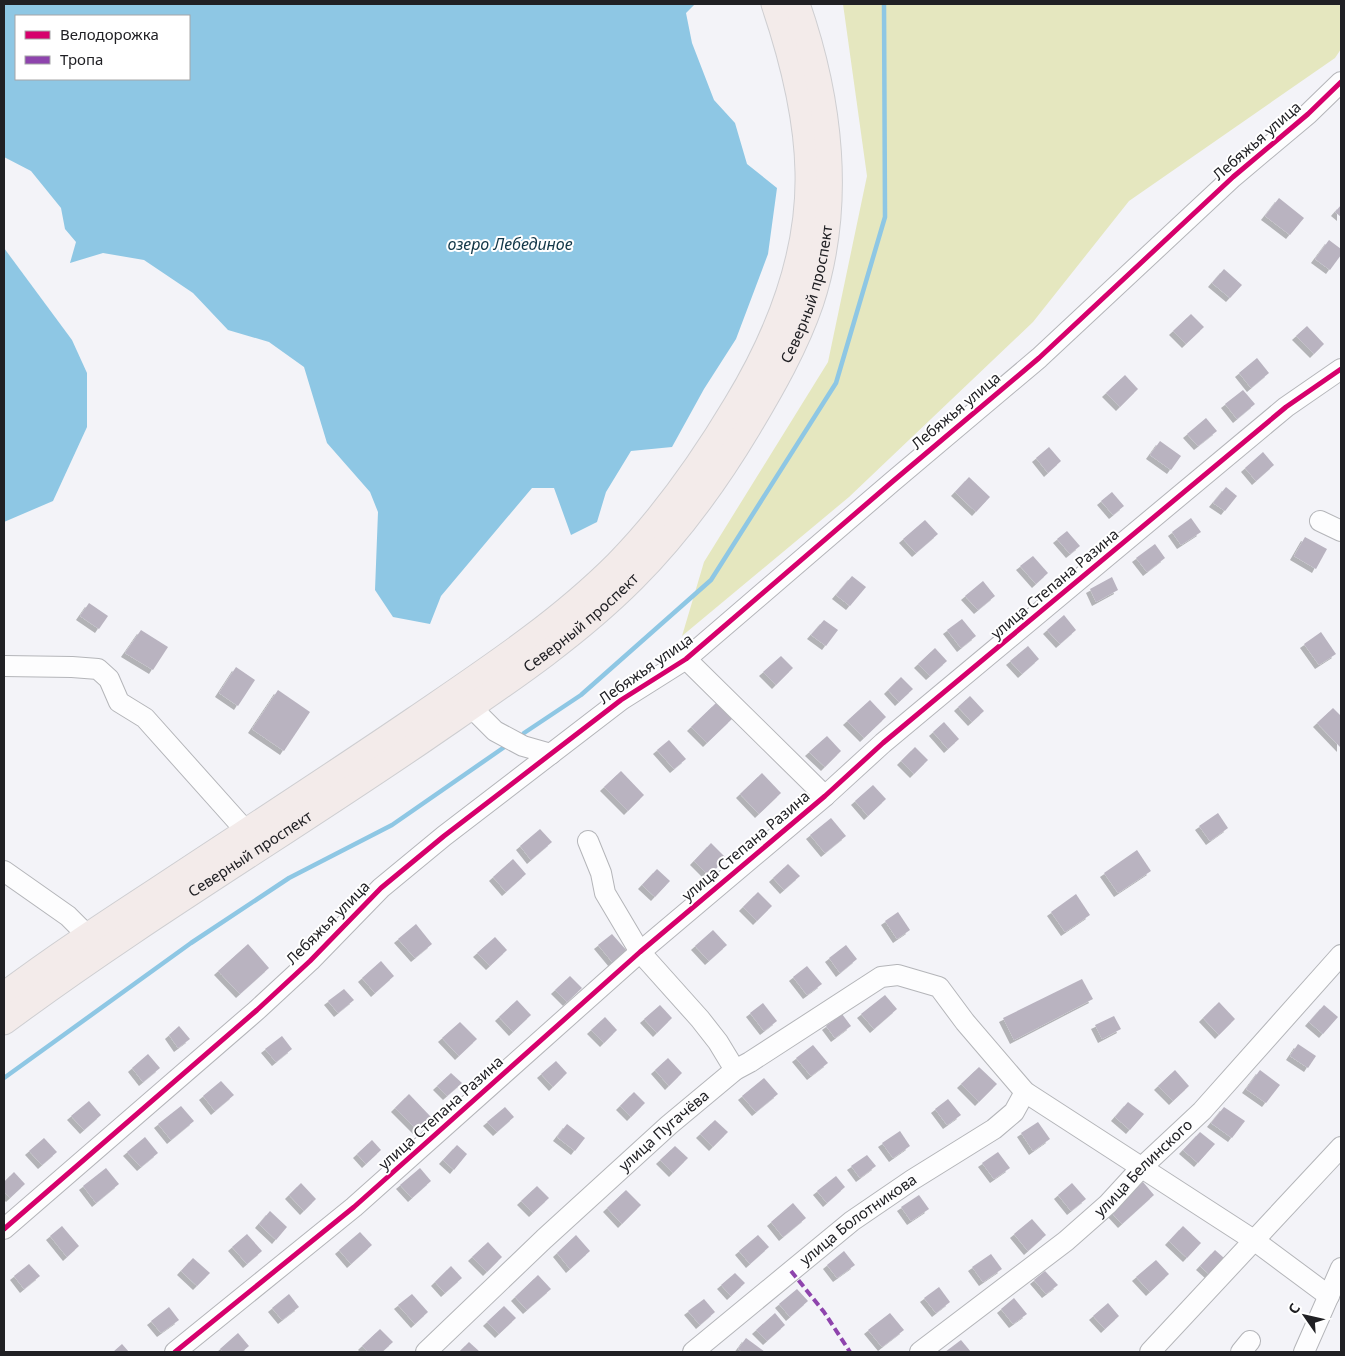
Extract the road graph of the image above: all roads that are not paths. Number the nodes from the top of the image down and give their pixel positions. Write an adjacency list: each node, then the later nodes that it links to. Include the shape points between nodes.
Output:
1 (774, 4): 11 (main road, Северный проспект, via 798,86 808,171 807,212 790,294 751,380 674,499 616,565 504,658)
2 (797, 4): 9 (main road, Северный проспект, via 819,82 830,171 822,258 811,301 794,343 770,391 718,477 664,546 598,612)
3 (1341, 82): 7 (street, Лебяжья улица, via 1233,177 1039,358)
4 (1341, 369): 12 (street, улица Степана Разина, via 1286,407 883,743)
5 (1320, 521): 6 (street)
6 (1341, 531)
7 (686, 659): 10 (street, Лебяжья улица, via 621,700); 12 (street)
8 (4, 666): 13 (street, via 98,670 109,679 119,702 145,718)
9 (471, 707): 10 (street, via 495,731 523,746); 11 (main road, Северный проспект)
10 (551, 754): 25 (street, Лебяжья улица, via 381,888 264,1004)
11 (337, 784): 13 (main road, Северный проспект); 20 (main road, Северный проспект)
12 (825, 796): 17 (street, улица Степана Разина)
13 (246, 831): 16 (main road, Северный проспект)
14 (588, 841): 17 (street, via 605,893)
15 (4, 871): 16 (street, via 68,916)
16 (88, 936): 19 (main road, Северный проспект)
17 (640, 952): 21 (street, via 700,1019); 29 (street, улица Степана Разина, via 354,1207)
18 (1341, 954): 24 (street, улица Белинского, via 1202,1111)
19 (4, 995)
20 (4, 1022)
21 (735, 1070): 22 (street, улица Пугачёва, via 881,977 898,975 939,987); 30 (street, улица Пугачёва, via 654,1138)
22 (1025, 1092): 24 (street); 31 (street, улица Болотникова, via 1014,1112 994,1129 852,1221)
23 (1341, 1147): 26 (street)
24 (1141, 1168): 26 (street); 32 (street, улица Белинского, via 1108,1204 1066,1241)
25 (4, 1229)
26 (1255, 1241): 28 (street); 33 (street)
27 (1341, 1268): 28 (street)
28 (1329, 1296): 34 (street)
29 (175, 1352)
30 (426, 1352)
31 (693, 1352)
32 (920, 1352)
33 (1150, 1352)
34 (1304, 1352)

